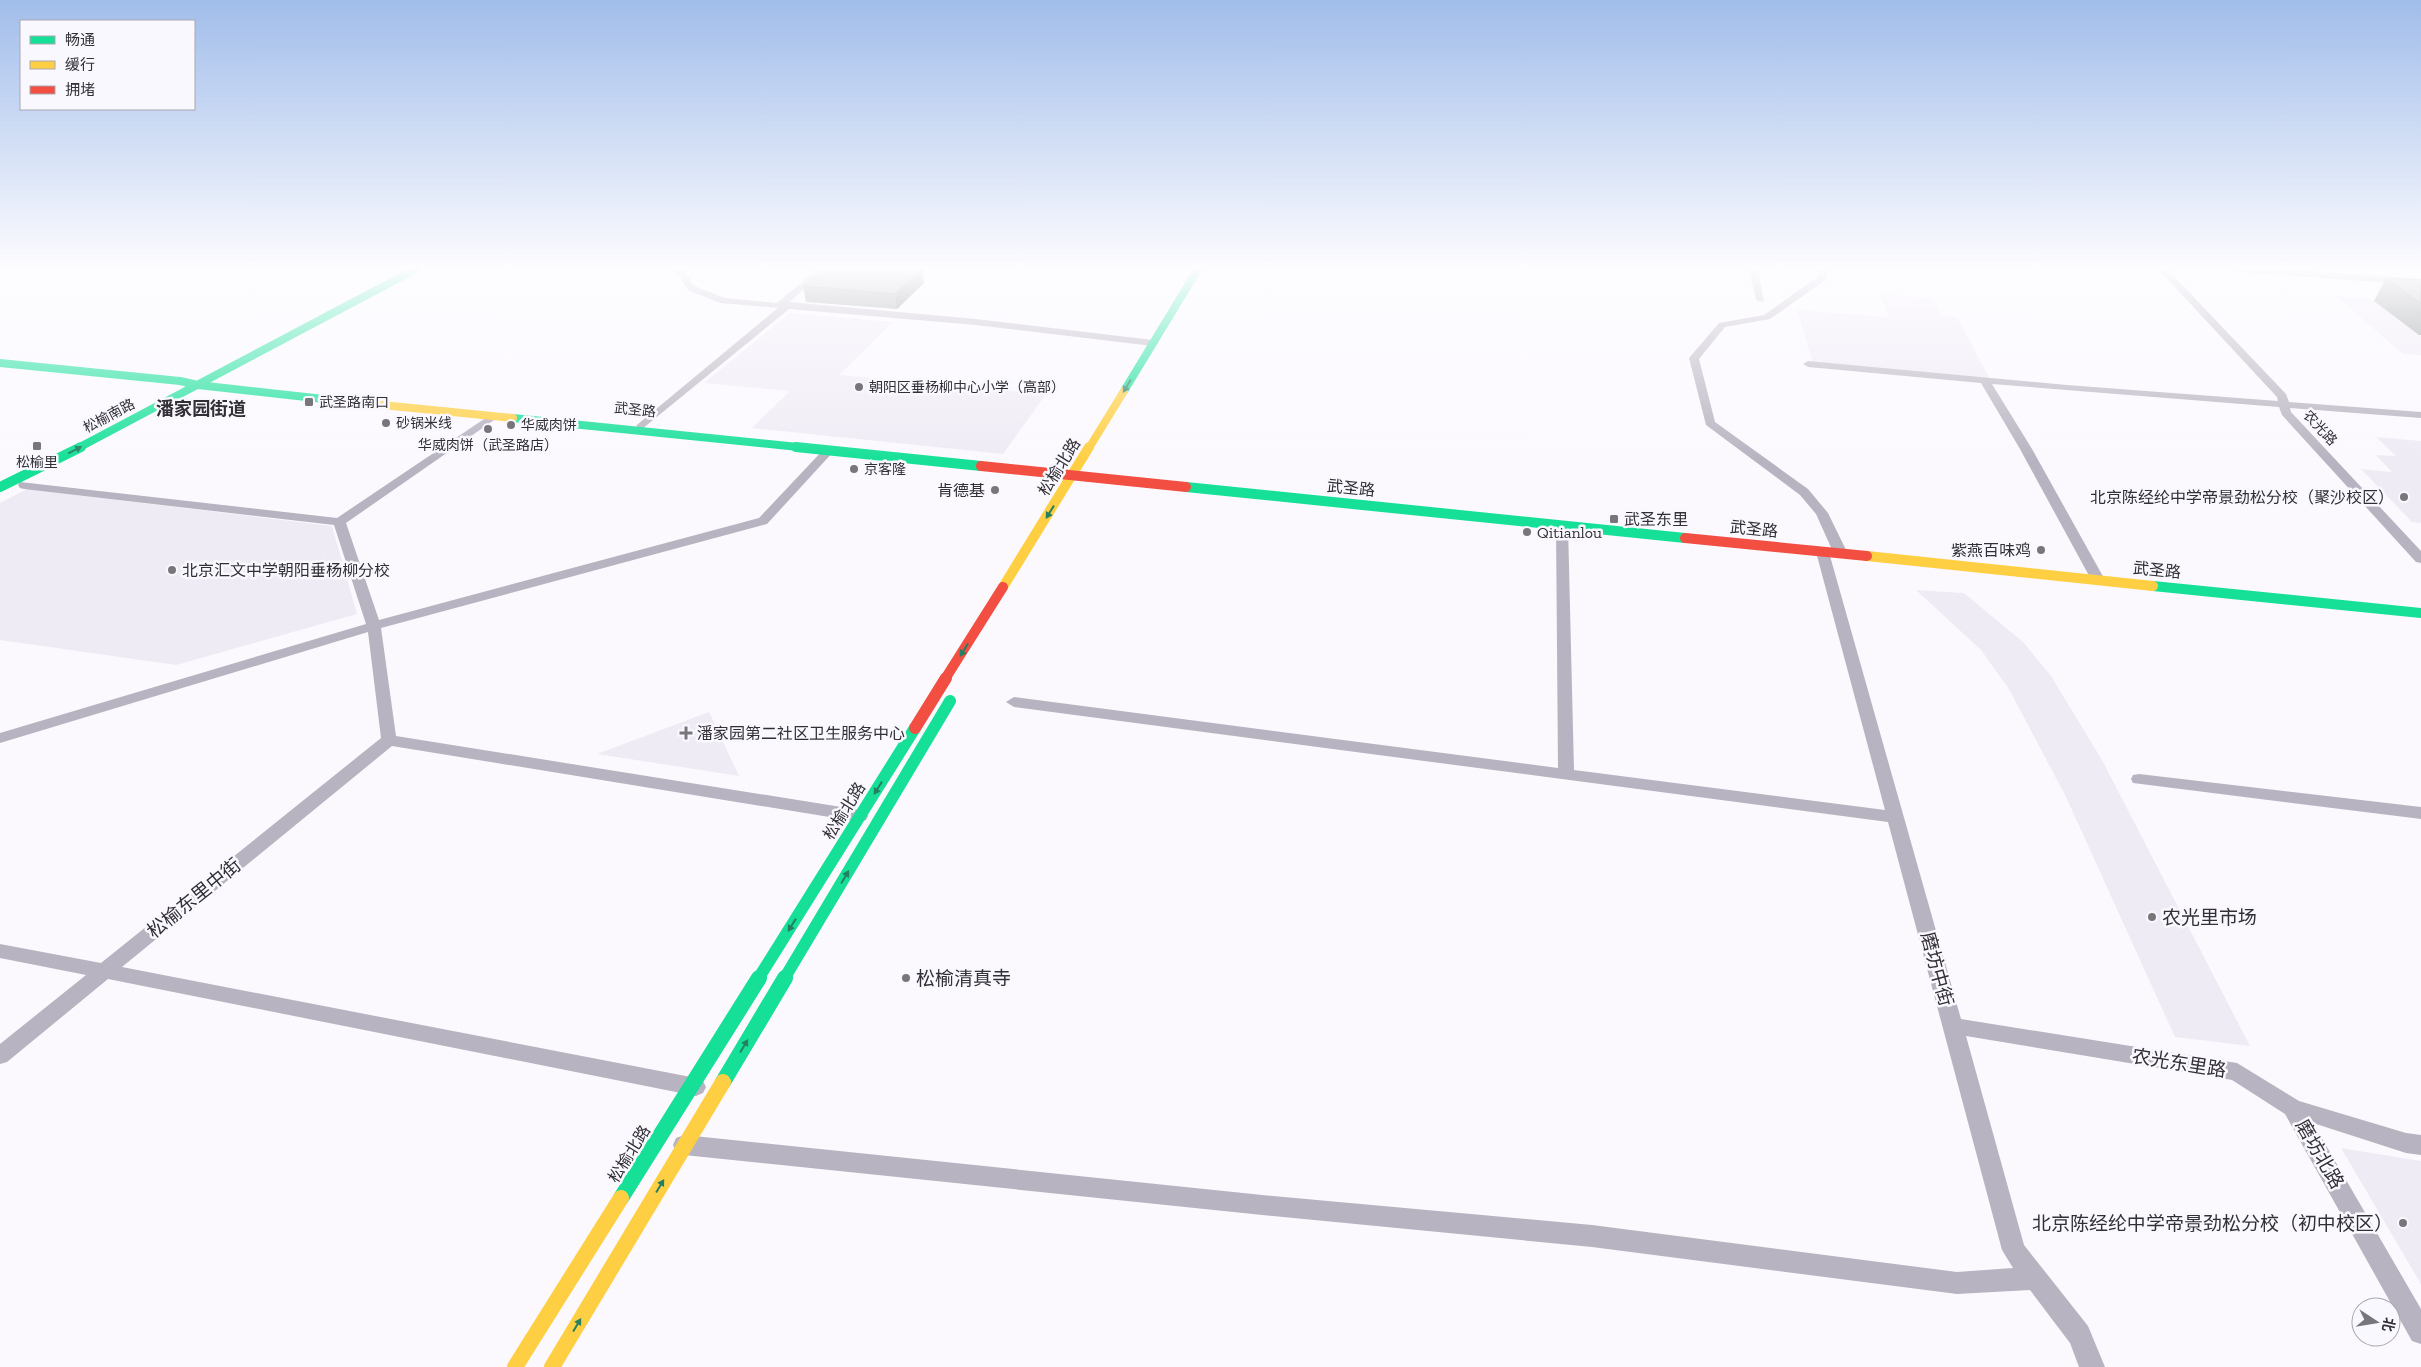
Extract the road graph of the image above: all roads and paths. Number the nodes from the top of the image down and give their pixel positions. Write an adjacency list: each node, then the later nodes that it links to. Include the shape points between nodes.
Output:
1 (273, 333): 13 (street, 松榆南路)
2 (296, 333): 14 (street, 松榆南路)
3 (751, 333): 19 (street)
4 (1067, 333): 9 (street)
5 (1159, 333): 9 (street, 松榆北路)
6 (1169, 333): 21 (street, 松榆北路)
7 (1716, 333): 27 (street, 磨坊中街, via 1694,358 1710,423 1804,492 1822,513)
8 (2222, 333): 16 (street, 农光路, via 2282,396)
9 (1153, 343): 21 (street, 松榆北路, one-way to 21)
10 (0, 363): 13 (street)
11 (1808, 364): 12 (street)
12 (1984, 380): 16 (street); 29 (street)
13 (180, 381): 14 (street); 15 (street, 松榆南路)
14 (201, 383): 18 (street, 武圣路); 19 (street, 武圣路); 23 (street, 松榆南路, one-way to 14)
15 (154, 394)
16 (2284, 405): 17 (street); 28 (street, 农光路, via 2286,414)
17 (2421, 415)
18 (493, 416): 20 (street, 武圣路); 24 (street)
19 (642, 426): 21 (street, 武圣路)
20 (828, 451): 21 (street, 武圣路); 31 (street, via 763,521)
21 (1078, 474): 25 (street, 松榆北路); 26 (street, 武圣路); 39 (street, 松榆北路, one-way to 39)
22 (24, 485): 24 (street)
23 (0, 487)
24 (339, 522): 31 (street)
25 (1055, 525)
26 (1562, 526): 27 (street, 武圣路); 36 (street)
27 (1832, 553): 29 (street, 武圣路); 40 (street, 磨坊中街)
28 (2421, 559)
29 (2098, 580): 30 (street, 武圣路)
30 (2421, 613)
31 (374, 626): 34 (street); 35 (street)
32 (954, 694): 46 (street, 松榆北路, one-way to 32)
33 (1014, 702): 36 (street)
34 (0, 738)
35 (389, 740): 39 (street); 42 (street, 松榆东里中街)
36 (1566, 774): 40 (street)
37 (2139, 779): 38 (street)
38 (2421, 813)
39 (860, 816): 45 (street, 松榆北路, one-way to 45)
40 (1895, 817): 43 (street, 磨坊中街)
41 (0, 951): 42 (street)
42 (104, 971): 44 (street, 松榆东里中街); 45 (street)
43 (1953, 1026): 47 (street, 农光东里路, via 2237,1072); 50 (street, 磨坊中街, via 2014,1250)
44 (0, 1056)
45 (691, 1086): 46 (street); 52 (street, 松榆北路)
46 (717, 1091): 48 (street, 松榆北路)
47 (2293, 1108): 49 (street, 农光东里路); 51 (street, 磨坊北路)
48 (684, 1145): 50 (street, via 1592,1236 1957,1283); 53 (street, 松榆北路, one-way to 48)
49 (2421, 1145)
50 (2035, 1278): 54 (street, 磨坊中街, via 2079,1335)
51 (2421, 1332)
52 (515, 1367)
53 (552, 1367)
54 (2092, 1367)

